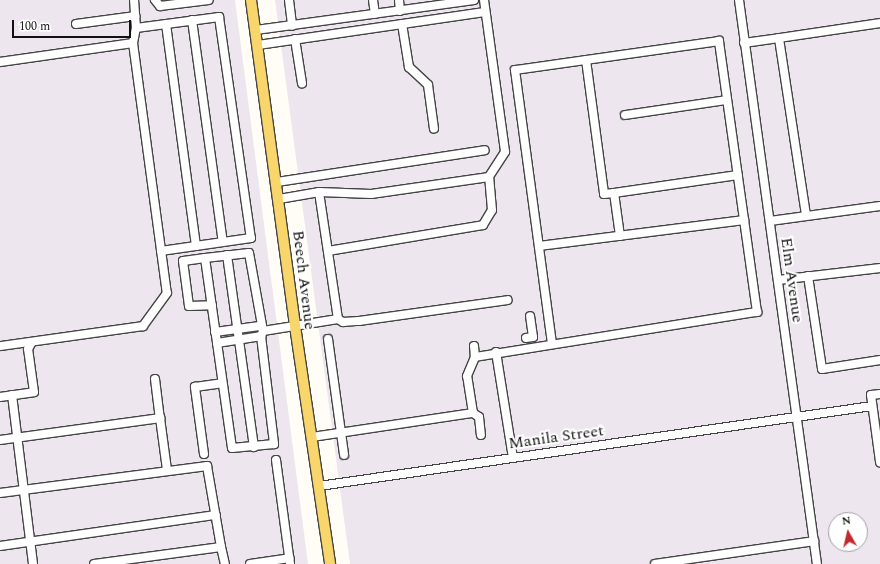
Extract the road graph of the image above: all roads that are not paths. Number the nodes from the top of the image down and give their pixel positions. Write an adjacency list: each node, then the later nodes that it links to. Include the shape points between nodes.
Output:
1 (134, 0): 14 (street)
2 (155, 0): 3 (street, via 160,6)
3 (209, 0)
4 (251, 0): 22 (main road, Beech Avenue)
5 (288, 0): 20 (street)
6 (373, 0): 13 (street)
7 (398, 0): 11 (street)
8 (474, 0): 11 (street)
9 (484, 0): 12 (street)
10 (739, 0): 26 (street, Elm Avenue)
11 (400, 11): 13 (street)
12 (486, 12): 18 (street); 36 (street, via 505,152)
13 (375, 14): 20 (street)
14 (135, 16): 16 (street); 21 (street)
15 (192, 20): 17 (street); 46 (street); 46 (street, via 219,17 251,238)
16 (76, 24)
17 (166, 24): 21 (street); 47 (street)
18 (402, 24): 24 (street); 33 (street, via 409,67 428,85)
19 (880, 24): 23 (street)
20 (292, 26): 22 (street)
21 (136, 28): 25 (street)
22 (256, 30): 27 (main road, Beech Avenue)
23 (779, 38): 26 (street); 42 (street)
24 (296, 39): 27 (street); 30 (street)
25 (133, 43): 29 (street); 49 (street)
26 (744, 43): 44 (street, Elm Avenue)
27 (258, 45): 37 (main road, Beech Avenue)
28 (586, 60): 31 (street, via 719,41); 39 (street, via 604,194); 48 (street, via 514,70)
29 (0, 62)
30 (302, 83)
31 (727, 100): 32 (street); 35 (street)
32 (625, 115)
33 (434, 129)
34 (485, 150): 37 (street)
35 (738, 175): 39 (street); 43 (street)
36 (489, 177): 38 (street, via 371,194); 50 (street, via 492,210 483,225)
37 (277, 182): 40 (main road, Beech Avenue)
38 (319, 192): 40 (street); 50 (street)
39 (614, 192): 45 (street)
40 (279, 199): 60 (main road, Beech Avenue)
41 (880, 206): 42 (street)
42 (806, 215): 44 (street)
43 (744, 220): 45 (street); 69 (street, via 757,312)
44 (770, 220): 55 (street, Elm Avenue)
45 (620, 236): 48 (street)
46 (222, 242): 47 (street)
47 (196, 246): 49 (street)
48 (540, 246): 69 (street)
49 (162, 251): 67 (street, via 167,293 145,324)
50 (328, 251): 59 (street)
51 (227, 255): 52 (street); 61 (street); 62 (street, via 249,252)
52 (205, 258): 57 (street); 57 (street, via 183,263 188,306)
53 (880, 268): 54 (street)
54 (808, 276): 55 (street); 74 (street, via 822,369)
55 (778, 280): 82 (street, Elm Avenue)
56 (508, 300): 59 (street, via 343,322)
57 (212, 305): 63 (street)
58 (530, 316): 64 (street, via 533,337)
59 (338, 319): 60 (street)
60 (295, 326): 62 (street); 87 (main road, Beech Avenue)
61 (237, 329): 62 (street); 63 (street); 66 (street)
62 (261, 331): 66 (street); 89 (street, via 276,442)
63 (215, 332): 68 (street)
64 (526, 338)
65 (328, 339): 84 (street)
66 (239, 340): 68 (street); 89 (street)
67 (32, 342): 70 (street); 78 (street, via 28,349 34,392)
68 (217, 342): 76 (street)
69 (552, 343): 72 (street)
70 (0, 346)
71 (474, 346): 73 (street)
72 (496, 352): 73 (street); 92 (street)
73 (475, 357): 81 (street, via 467,376)
74 (880, 360)
75 (155, 379): 83 (street)
76 (222, 383): 89 (street, via 232,448); 90 (street, via 195,387)
77 (880, 394): 80 (street, via 871,395)
78 (12, 395): 79 (street); 86 (street)
79 (0, 397)
80 (872, 406): 82 (street, Manila Street); 94 (street)
81 (473, 413): 84 (street); 85 (street, via 479,418)
82 (797, 416): 92 (street, Manila Street); 100 (street, Elm Avenue)
83 (160, 418): 86 (street); 95 (street)
84 (341, 433): 87 (street); 91 (street)
85 (481, 435)
86 (18, 437): 88 (street); 97 (street)
87 (312, 437): 96 (main road, Beech Avenue)
88 (0, 440)
89 (254, 447)
90 (204, 454)
91 (344, 455)
92 (513, 458): 96 (street, Manila Street)
93 (276, 460): 104 (street)
94 (880, 462)
95 (167, 470): 97 (street); 99 (street, via 208,466)
96 (319, 486): 109 (main road, Beech Avenue)
97 (25, 490): 98 (street); 101 (street)
98 (0, 493)
99 (216, 515): 101 (street); 103 (street)
100 (814, 541): 110 (street); 111 (street, Elm Avenue)
101 (31, 542): 102 (street); 105 (street)
102 (0, 546)
103 (221, 547): 106 (street); 107 (street)
104 (290, 561): 108 (street)
105 (33, 564)
106 (94, 564)
107 (225, 564)
108 (250, 564)
109 (330, 564)
110 (655, 564)
111 (817, 564)

